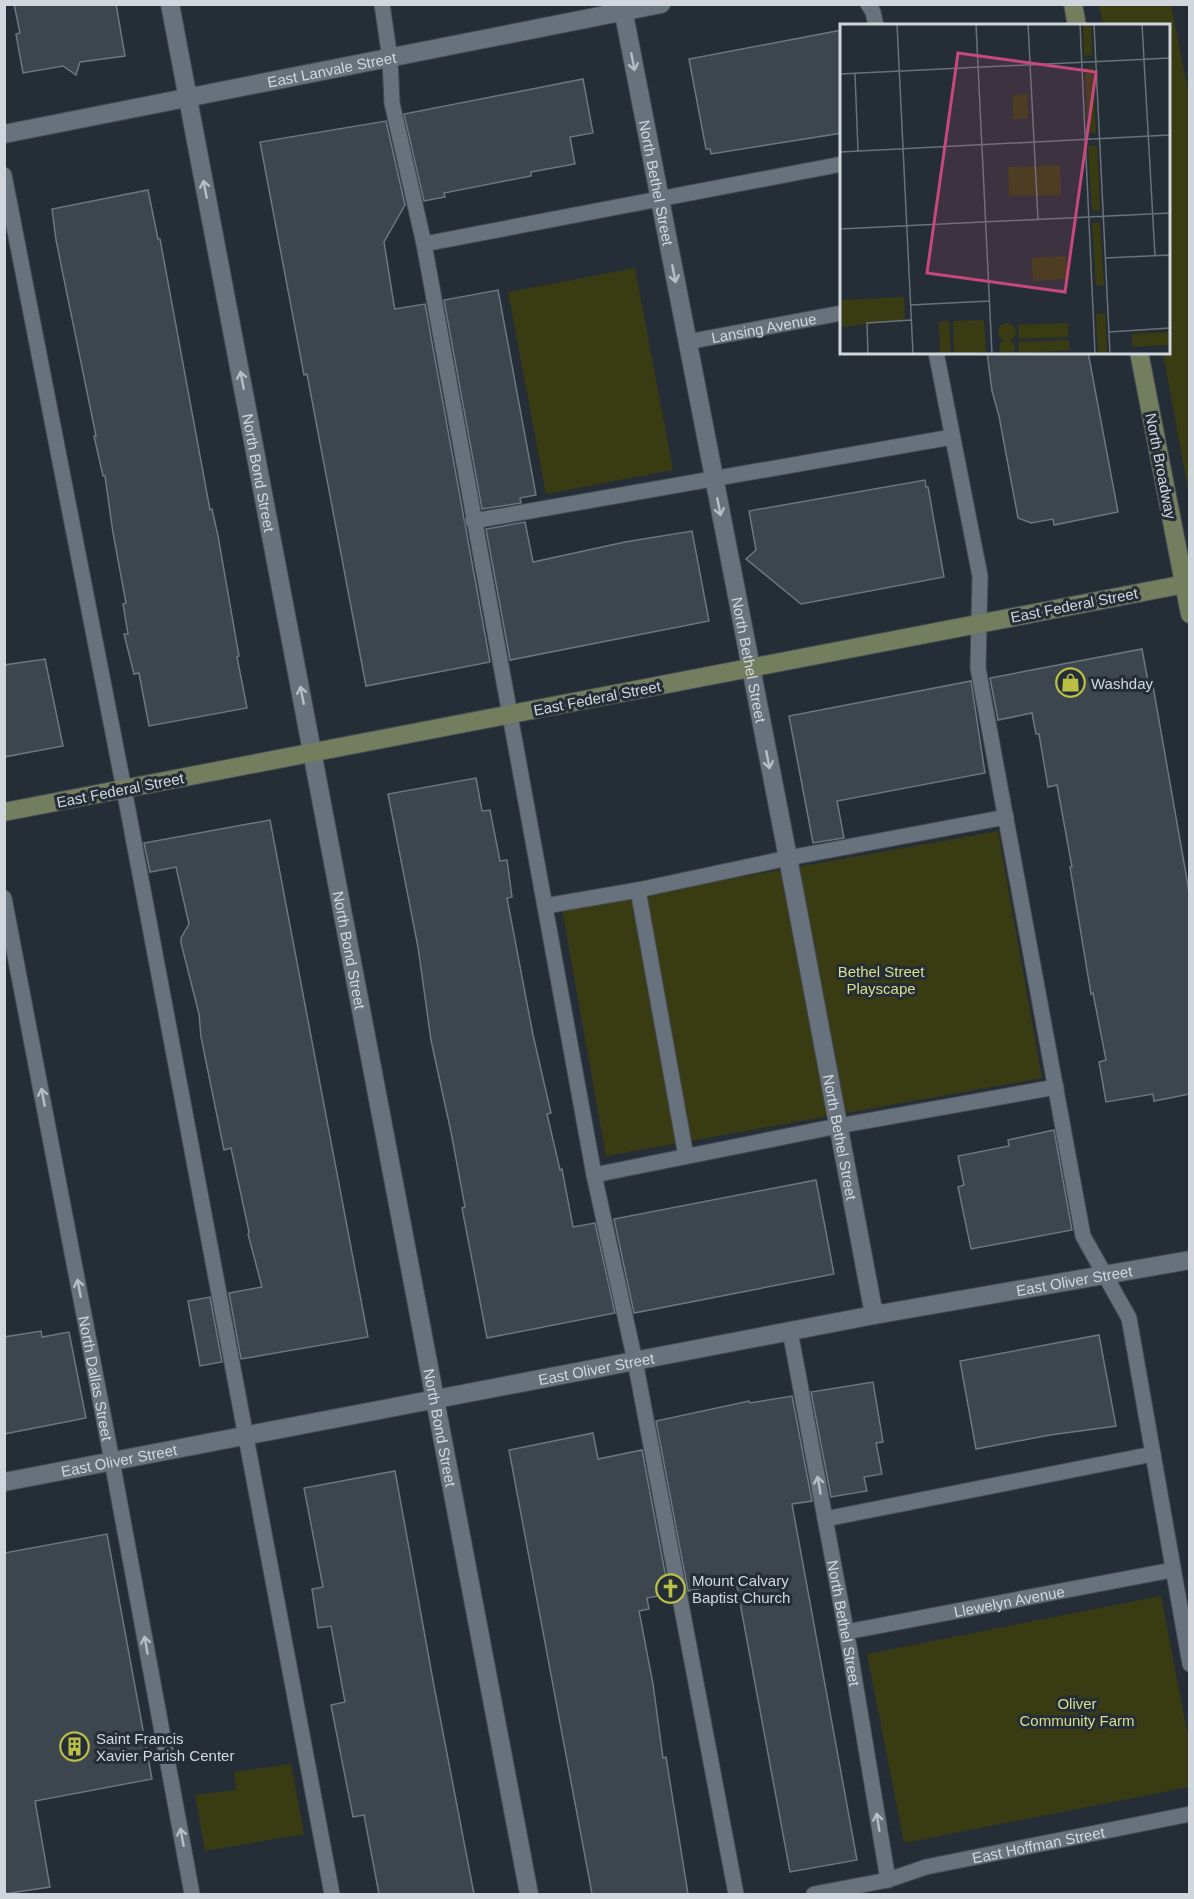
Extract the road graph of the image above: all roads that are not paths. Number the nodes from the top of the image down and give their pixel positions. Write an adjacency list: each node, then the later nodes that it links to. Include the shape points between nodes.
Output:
1 (170, 4): 10 (street, North Bond Street)
2 (382, 4): 9 (lane)
3 (661, 4): 6 (street, East Lanvale Street)
4 (868, 4): 7 (lane)
5 (1073, 4): 8 (street)
6 (622, 8): 9 (street, East Lanvale Street); 14 (street, North Bethel Street, one-way to 14)
7 (876, 24)
8 (1077, 24)
9 (390, 59): 10 (street, East Lanvale Street); 15 (lane, via 392,103)
10 (188, 98): 11 (street, East Lanvale Street); 28 (street, North Bond Street, one-way to 10)
11 (4, 134)
12 (840, 164): 14 (lane)
13 (4, 175): 29 (lane)
14 (660, 199): 15 (lane); 17 (street, North Bethel Street, one-way to 17)
15 (423, 244): 22 (lane)
16 (840, 313): 17 (lane, Lansing Avenue)
17 (687, 342): 21 (street, North Bethel Street)
18 (936, 354): 20 (lane)
19 (1139, 354): 23 (street, North Broadway)
20 (952, 437): 21 (lane); 25 (lane, via 980,576)
21 (713, 479): 22 (lane); 26 (street, North Bethel Street, one-way to 26)
22 (473, 521): 27 (lane)
23 (1187, 584): 24 (street, North Broadway); 25 (street, East Federal Street)
24 (1190, 614)
25 (978, 624): 26 (street, East Federal Street); 31 (lane, via 978,668)
26 (750, 668): 27 (street, East Federal Street); 32 (street, North Bethel Street, one-way to 32)
27 (508, 715): 28 (street, East Federal Street); 35 (lane)
28 (313, 753): 29 (street, East Federal Street); 45 (street, North Bond Street)
29 (124, 789): 30 (street, East Federal Street); 46 (lane)
30 (4, 812)
31 (1006, 817): 32 (lane); 36 (lane)
32 (788, 858): 33 (lane); 37 (street, North Bethel Street)
33 (638, 890): 35 (lane); 38 (lane)
34 (4, 898): 48 (lane, North Dallas Street, one-way to 34)
35 (545, 906): 39 (lane)
36 (1056, 1087): 37 (lane); 41 (lane, via 1083,1236)
37 (838, 1126): 38 (lane); 42 (street, North Bethel Street)
38 (687, 1156): 39 (lane)
39 (594, 1174): 44 (lane)
40 (1190, 1260): 41 (street, East Oliver Street)
41 (1106, 1275): 42 (street, East Oliver Street); 47 (lane, via 1129,1318)
42 (874, 1315): 43 (street, East Oliver Street)
43 (790, 1331): 44 (street, East Oliver Street); 50 (lane, North Bethel Street, one-way to 43)
44 (635, 1361): 45 (street, East Oliver Street); 59 (lane)
45 (435, 1400): 46 (street, East Oliver Street); 58 (street, North Bond Street)
46 (246, 1436): 48 (street, East Oliver Street); 57 (lane)
47 (1153, 1454): 50 (lane); 51 (lane)
48 (112, 1461): 49 (street, East Oliver Street); 56 (lane, North Dallas Street, one-way to 48)
49 (4, 1482)
50 (825, 1519): 52 (lane, North Bethel Street)
51 (1172, 1570): 52 (lane, Llewelyn Avenue); 53 (lane)
52 (846, 1632): 55 (lane, North Bethel Street, one-way to 52)
53 (1190, 1664)
54 (1190, 1814): 55 (lane, East Hoffman Street, via 926,1867)
55 (888, 1880): 60 (lane, East Hoffman Street)
56 (192, 1894)
57 (332, 1894)
58 (530, 1894)
59 (736, 1894)
60 (814, 1894)

